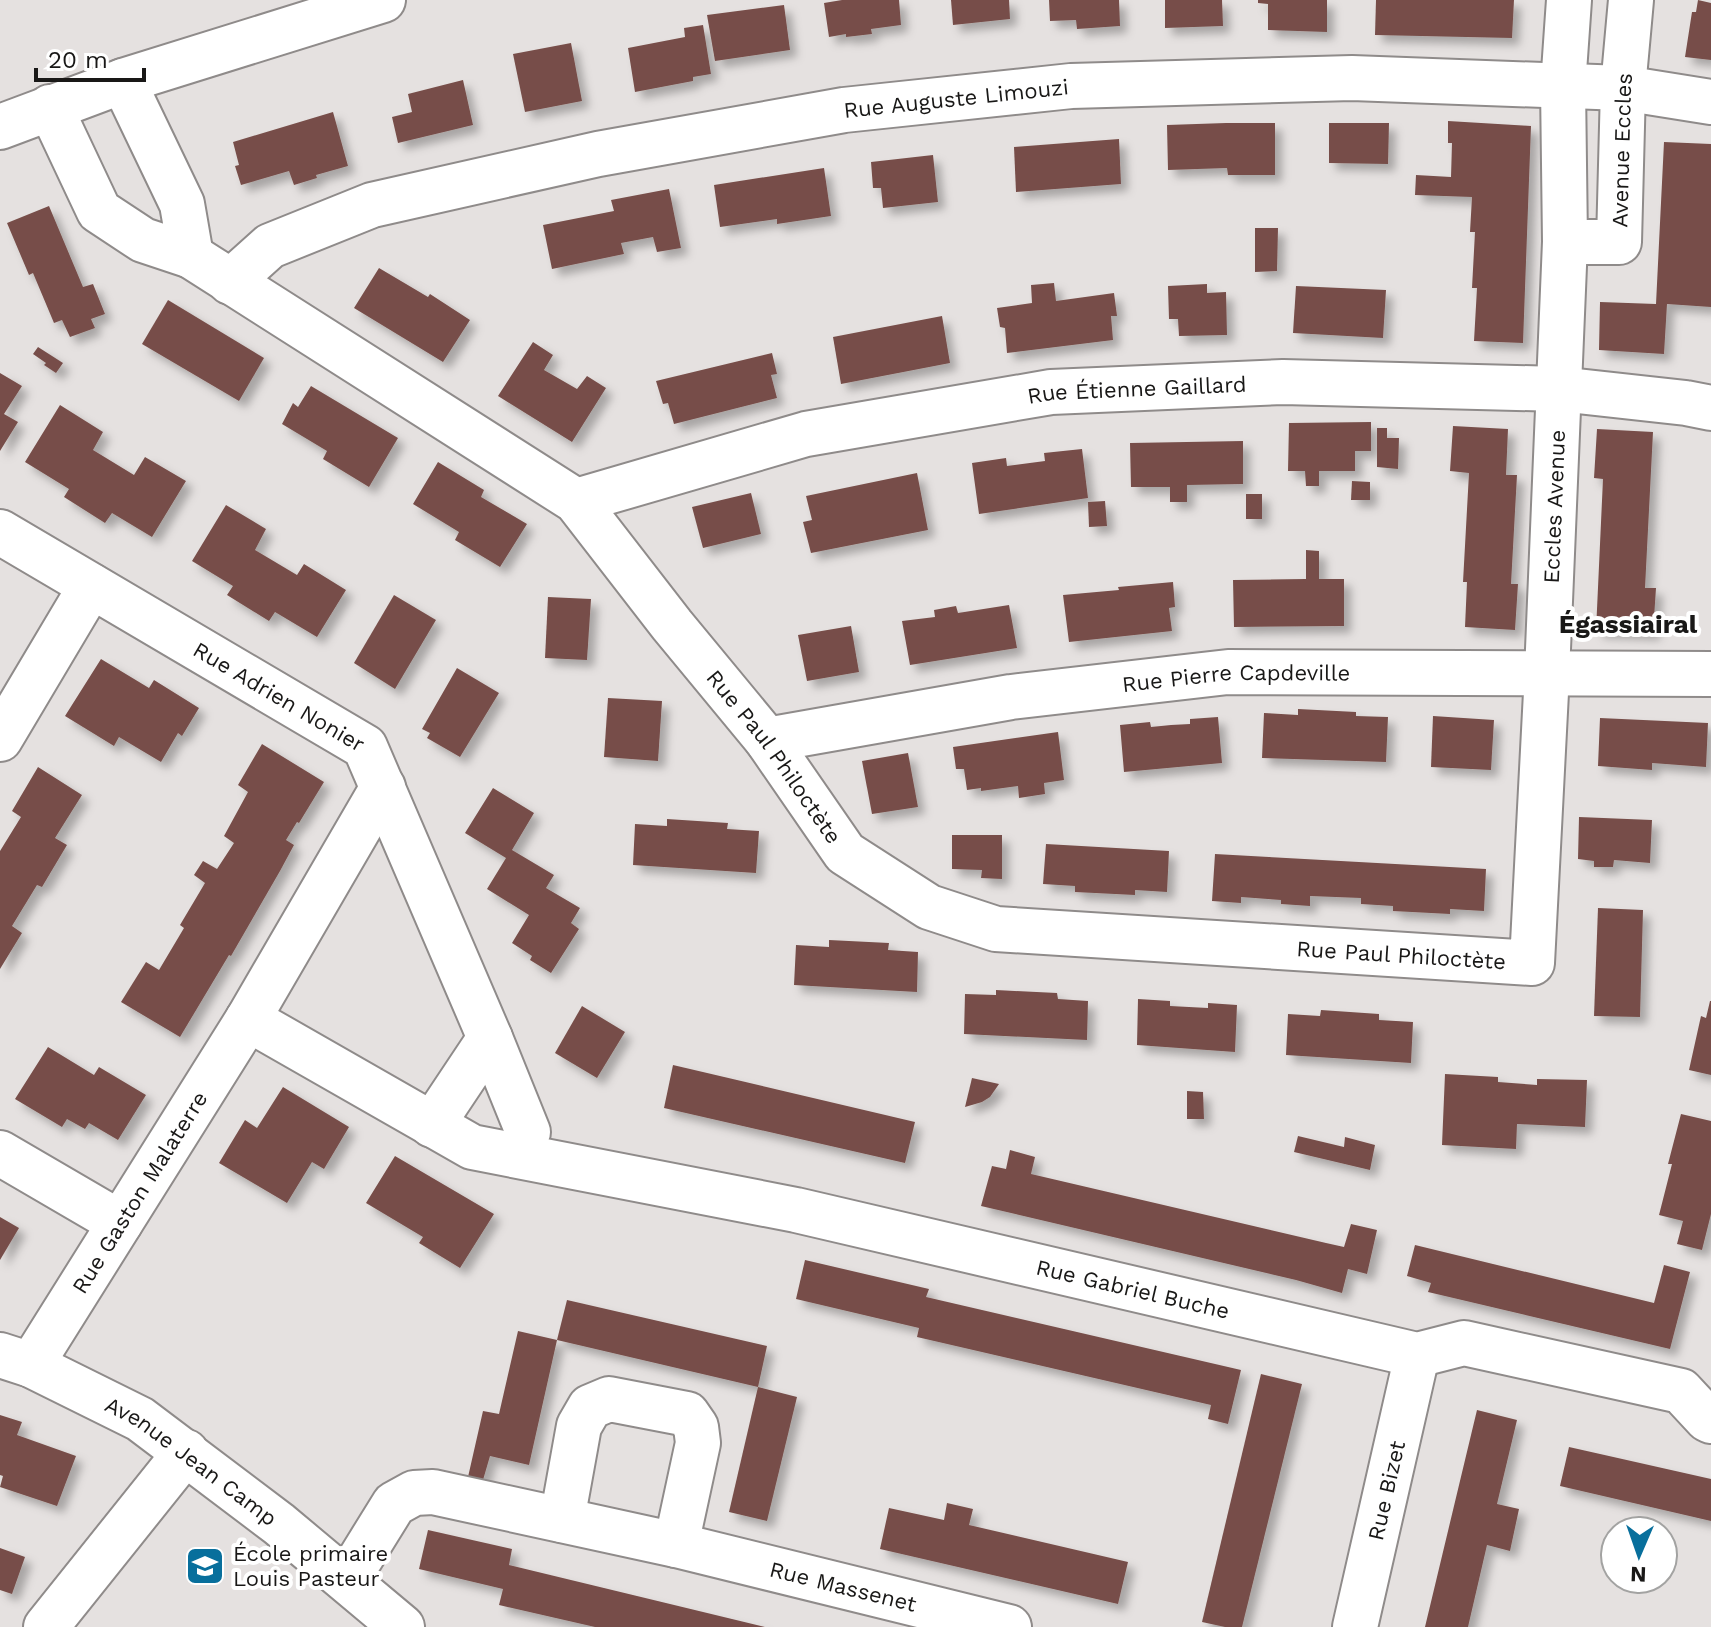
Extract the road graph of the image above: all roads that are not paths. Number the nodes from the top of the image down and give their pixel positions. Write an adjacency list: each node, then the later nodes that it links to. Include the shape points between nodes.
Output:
1 (383, 0): 4 (street)
2 (1569, 0): 5 (street)
3 (1631, 0): 6 (street, Avenue Eccles)
4 (123, 81): 8 (street); 11 (street, via 182,204)
5 (1563, 86): 6 (street, Rue Auguste Limouzi); 10 (street); 12 (street, Rue Auguste Limouzi, via 1352,78 1071,86 844,110 598,154 372,205 270,246)
6 (1623, 88): 7 (street, Rue Auguste Limouzi); 10 (street, Avenue Eccles, via 1619,242)
7 (1711, 102)
8 (50, 107): 9 (street); 11 (street, Rue Paul Philoctète, via 99,211 143,240)
9 (0, 127)
10 (1565, 242): 13 (street, Eccles Avenue)
11 (191, 256): 12 (street, Rue Paul Philoctète)
12 (230, 282): 15 (street, Rue Paul Philoctète)
13 (1559, 389): 14 (street, Rue Étienne Gaillard); 15 (street, Rue Étienne Gaillard, via 1283,382 1051,392 806,434); 18 (street, Eccles Avenue)
14 (1711, 408)
15 (576, 501): 21 (street, Rue Paul Philoctète)
16 (0, 532): 17 (street, Rue Adrien Nonier)
17 (91, 586): 20 (street); 22 (street, Rue Adrien Nonier, via 365,747)
18 (1547, 673): 19 (street, Rue Pierre Capdeville); 21 (street, Rue Pierre Capdeville, via 1228,672 1011,697); 23 (street, Eccles Avenue)
19 (1711, 674)
20 (0, 739)
21 (767, 740): 23 (street, Rue Paul Philoctète, via 845,853 929,907 996,929)
22 (383, 787): 24 (street, Rue Gaston Malaterre); 25 (street, Rue Adrien Nonier)
23 (1532, 963)
24 (248, 1019): 26 (street); 29 (street, Rue Gaston Malaterre)
25 (490, 1038): 26 (street); 27 (street, Rue Adrien Nonier)
26 (432, 1125): 27 (street, via 472,1147)
27 (535, 1148): 30 (street, Rue Gabriel Buche)
28 (0, 1153): 29 (street)
29 (120, 1223): 31 (street, Rue Gaston Malaterre)
30 (1417, 1355): 32 (street, Rue Gabriel Buche, via 1464,1343 1681,1391); 40 (street, Rue Bizet)
31 (16, 1360): 33 (street, Avenue Jean Camp, via 140,1419)
32 (1710, 1414)
33 (186, 1452): 36 (street, Avenue Jean Camp); 37 (street)
34 (562, 1520): 35 (street, Rue Massenet); 35 (street, via 579,1426 590,1407 609,1399 687,1414 698,1443); 36 (street, Rue Massenet, via 433,1492 414,1493 394,1504)
35 (676, 1545): 39 (street, Rue Massenet)
36 (347, 1580): 38 (street, Avenue Jean Camp)
37 (46, 1627)
38 (402, 1627)
39 (1009, 1627)
40 (1355, 1627)

